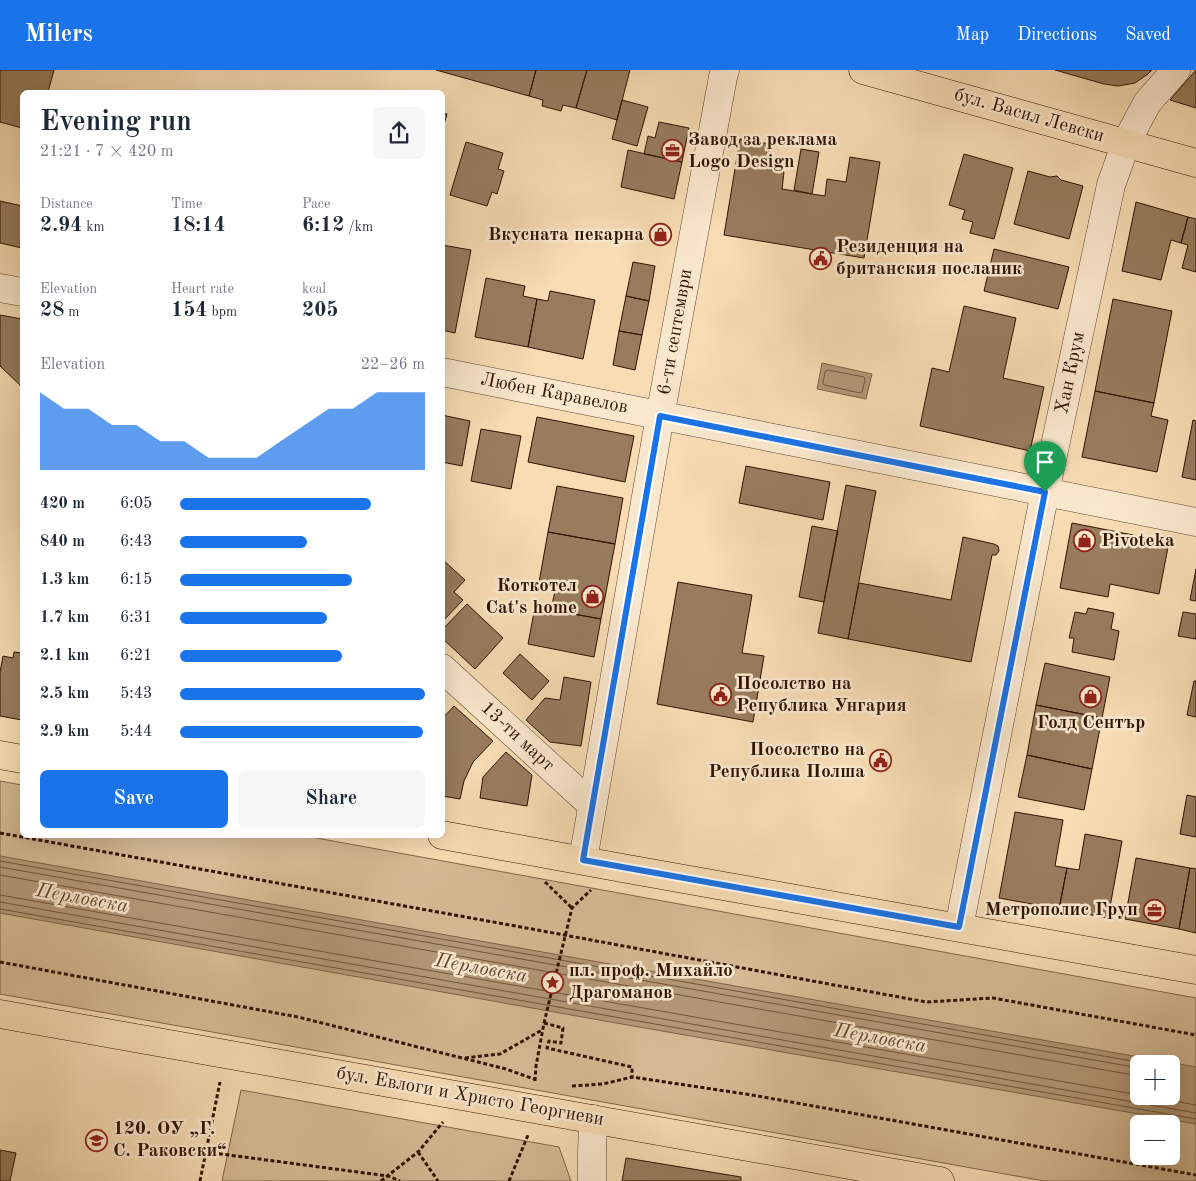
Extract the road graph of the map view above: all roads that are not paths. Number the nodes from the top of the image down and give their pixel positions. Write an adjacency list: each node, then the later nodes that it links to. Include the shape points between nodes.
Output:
1 (725, 70): 9 (street, 6-ти септември)
2 (863, 70): 4 (main road, бул. Васил Левски)
3 (1176, 70): 4 (street, Хан Крум, via 1147,103)
4 (1126, 143): 5 (main road, бул. Васил Левски); 10 (street, Хан Крум, via 1111,185)
5 (1196, 162)
6 (0, 288): 7 (street)
7 (20, 292)
8 (445, 373): 9 (street, Любен Каравелов)
9 (660, 416): 10 (street, Любен Каравелов); 15 (street, 6-ти септември)
10 (1045, 492): 11 (street, Любен Каравелов); 18 (street, Хан Крум)
11 (1196, 522)
12 (445, 671): 15 (street, 13-ти март)
13 (0, 755): 14 (main road)
14 (20, 759)
15 (592, 806): 17 (street, 6-ти септември)
16 (445, 836): 17 (main road)
17 (583, 860): 18 (main road)
18 (959, 927): 19 (main road)
19 (1196, 970)
20 (0, 1014): 21 (main road, бул. Евлоги и Христо Георгиеви)
21 (593, 1119): 22 (street); 23 (main road, бул. Евлоги и Христо Георгиеви)
22 (592, 1181)
23 (940, 1181)

